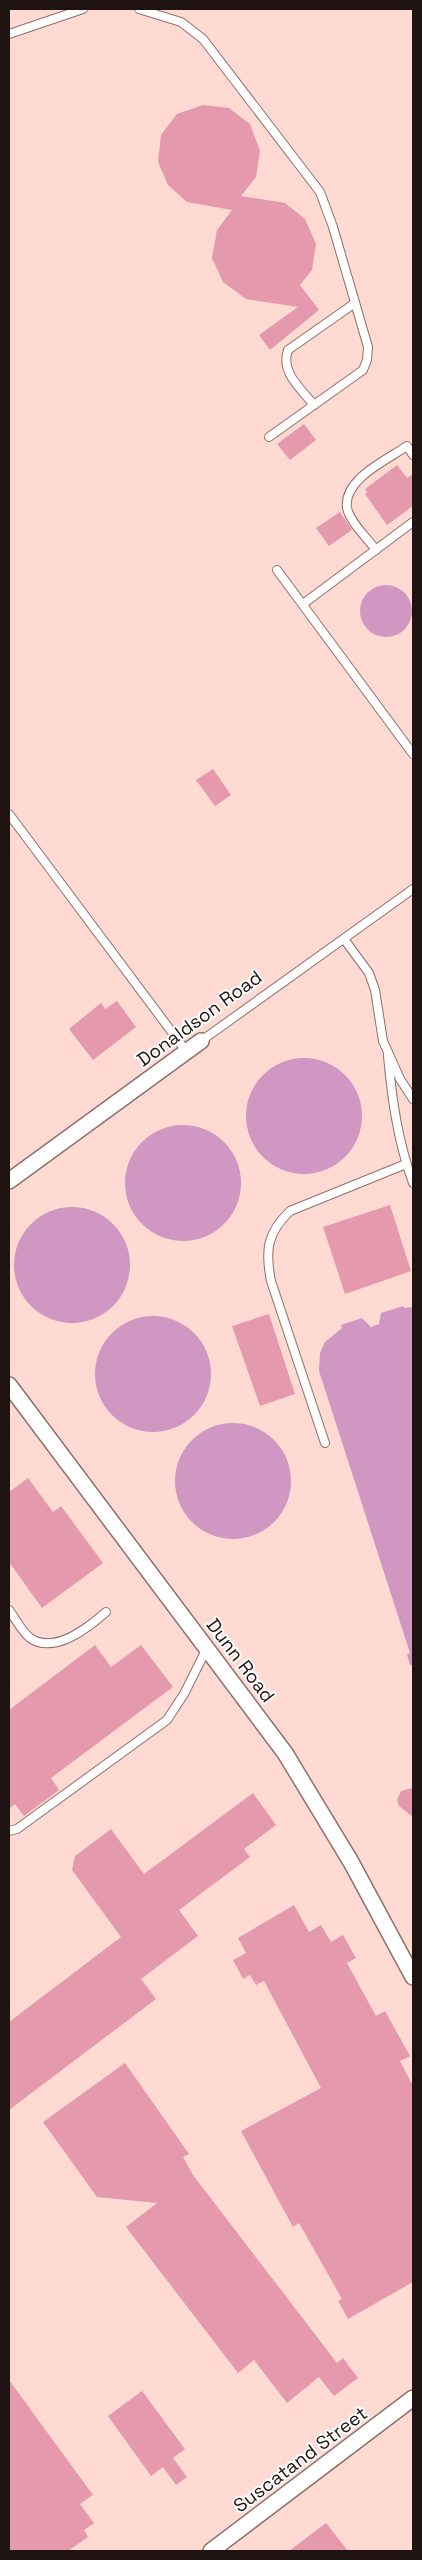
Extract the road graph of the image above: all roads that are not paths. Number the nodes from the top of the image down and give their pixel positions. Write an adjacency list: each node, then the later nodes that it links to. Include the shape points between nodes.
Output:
1 (83, 9): 3 (lane)
2 (139, 9): 4 (lane, via 180,22 203,40 320,192)
3 (9, 34)
4 (355, 303): 5 (lane, via 368,347 363,370); 5 (lane, via 288,350 286,369)
5 (314, 405): 6 (lane)
6 (270, 437)
7 (413, 455): 9 (lane, via 407,446 355,481 349,491 348,508)
8 (413, 522): 9 (lane)
9 (376, 550): 11 (lane)
10 (276, 570): 11 (lane)
11 (303, 604): 12 (lane)
12 (413, 754)
13 (9, 814): 17 (lane)
14 (413, 889): 15 (lane, Donaldson Road)
15 (344, 939): 16 (lane, Donaldson Road); 18 (lane, via 369,973 375,990 382,1041)
16 (201, 1041): 17 (street, Donaldson Road)
17 (186, 1051): 21 (street, Donaldson Road)
18 (388, 1052): 19 (lane); 20 (lane, via 392,1103)
19 (413, 1098)
20 (406, 1164): 22 (lane); 24 (lane, via 290,1211 278,1222 270,1238 267,1259 271,1281)
21 (9, 1181)
22 (413, 1183)
23 (9, 1385): 27 (street, Dunn Road)
24 (325, 1443)
25 (9, 1610): 26 (lane, via 31,1638 45,1642 63,1641 81,1633)
26 (106, 1612)
27 (207, 1648): 28 (lane, via 167,1720); 29 (street, Dunn Road, via 313,1796)
28 (9, 1832)
29 (413, 1977)
30 (413, 2398): 31 (street, Suscatand Street)
31 (211, 2551)

